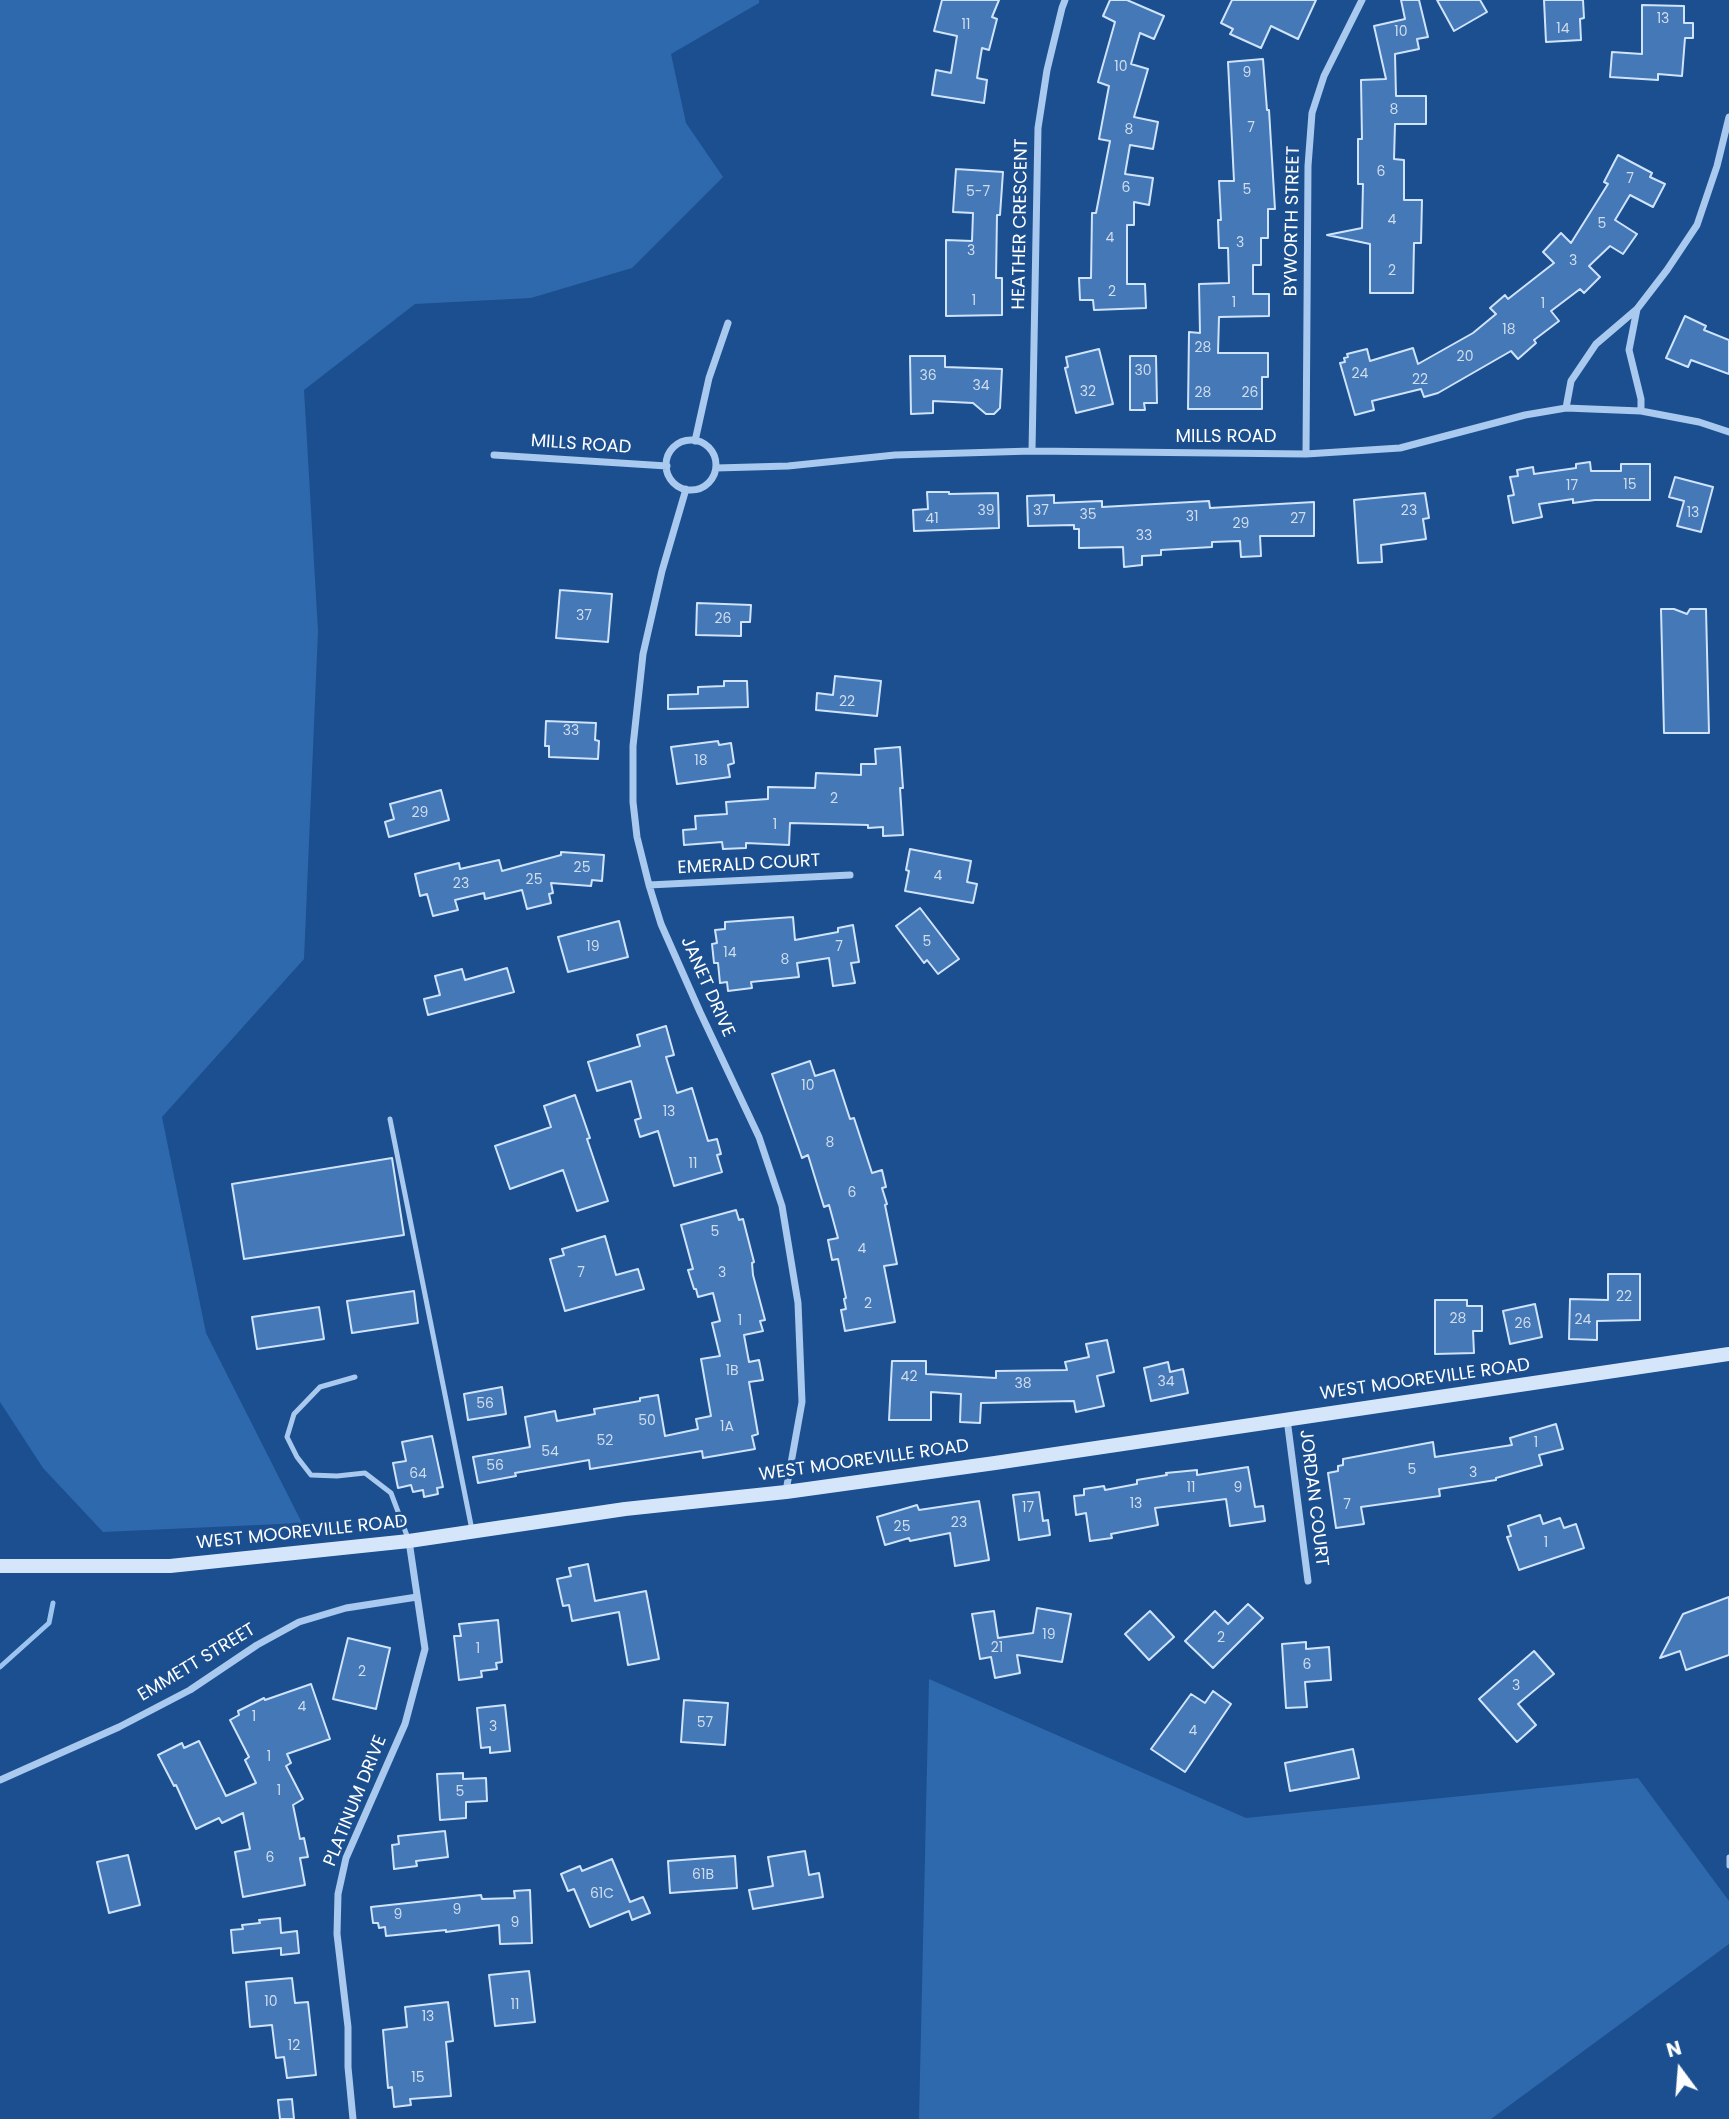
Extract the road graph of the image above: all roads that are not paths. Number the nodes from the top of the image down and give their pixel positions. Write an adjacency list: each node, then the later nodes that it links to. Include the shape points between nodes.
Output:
1 (1065, 0): 10 (street, HEATHER CRESCENT, via 1038,128)
2 (1362, 0): 11 (street, BYWORTH STREET, via 1324,76 1312,113)
3 (1729, 117): 4 (street, via 1697,225)
4 (1637, 309): 6 (street, via 1596,344 1571,381); 7 (street, via 1629,350)
5 (728, 323): 9 (street)
6 (1566, 408): 7 (street, MILLS ROAD); 11 (street, MILLS ROAD, via 1400,448)
7 (1641, 411): 8 (street, MILLS ROAD)
8 (1729, 432)
9 (695, 441): 13 (street, via 675,447); 14 (street, via 709,447)
10 (1032, 451): 11 (street, MILLS ROAD); 14 (street, MILLS ROAD)
11 (1306, 454)
12 (494, 455): 13 (street, MILLS ROAD)
13 (667, 466): 15 (street, via 672,481)
14 (716, 468): 15 (street, via 702,487)
15 (686, 489): 17 (street, JANET DRIVE, via 643,654 633,746 637,837)
16 (850, 875): 17 (street, EMERALD COURT)
17 (649, 885): 22 (street, JANET DRIVE, via 661,924 759,1137 782,1206 798,1303 802,1402)
18 (390, 1119): 23 (lane)
19 (1729, 1354): 21 (main road, WEST MOOREVILLE ROAD)
20 (355, 1377): 24 (lane, via 320,1387 294,1414 287,1437 311,1475 365,1473 391,1493)
21 (1287, 1418): 22 (main road, WEST MOOREVILLE ROAD); 26 (street, JORDAN COURT)
22 (786, 1492): 23 (main road, WEST MOOREVILLE ROAD, via 625,1509)
23 (473, 1533): 24 (main road, WEST MOOREVILLE ROAD)
24 (409, 1541): 25 (main road, WEST MOOREVILLE ROAD, via 170,1566); 27 (street, PLATINUM DRIVE)
25 (0, 1566)
26 (1308, 1581)
27 (417, 1597): 28 (street, EMMETT STREET, via 346,1608 299,1622 190,1690); 31 (street, PLATINUM DRIVE, via 425,1649 405,1724 346,1858 338,1894 337,1934)
28 (0, 1780)
29 (1729, 1857): 30 (lane)
30 (1729, 1866)
31 (353, 2119)

